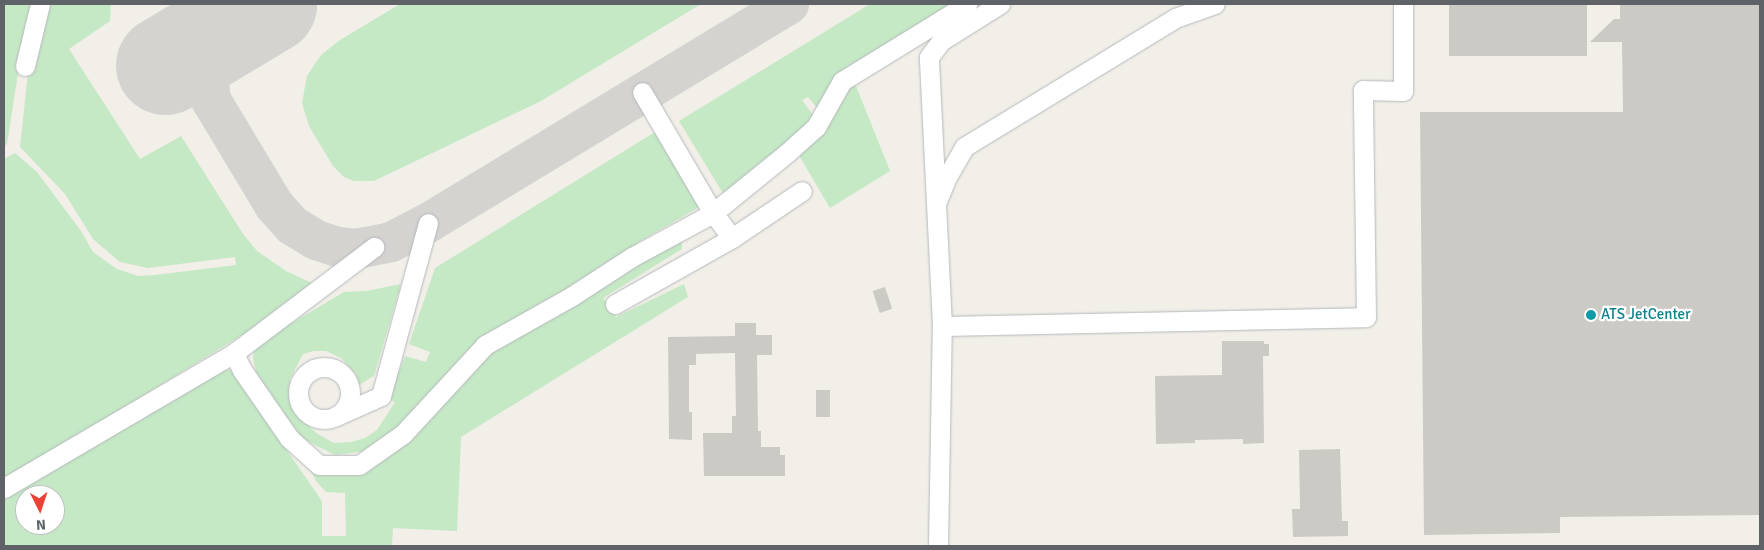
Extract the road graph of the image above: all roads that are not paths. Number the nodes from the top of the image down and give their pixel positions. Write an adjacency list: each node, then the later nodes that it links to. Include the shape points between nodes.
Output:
1 (40, 4): 6 (lane)
2 (967, 4): 10 (lane, via 842,81 816,127)
3 (1000, 4): 9 (lane, via 941,41 929,57)
4 (1215, 4): 9 (lane, via 1175,18 964,147)
5 (1403, 4): 15 (lane, via 1403,91 1363,90 1366,317)
6 (25, 66)
7 (642, 92): 10 (lane)
8 (802, 191): 12 (lane)
9 (935, 207): 15 (lane)
10 (713, 213): 12 (lane); 16 (lane, via 632,257 572,296 485,345 403,434 359,465 319,465 289,438 242,370)
11 (428, 223): 17 (lane, via 382,396)
12 (732, 238): 14 (lane)
13 (374, 247): 16 (lane)
14 (615, 304)
15 (942, 326): 19 (lane)
16 (234, 353): 18 (lane)
17 (336, 416)
18 (4, 488)
19 (938, 546)

